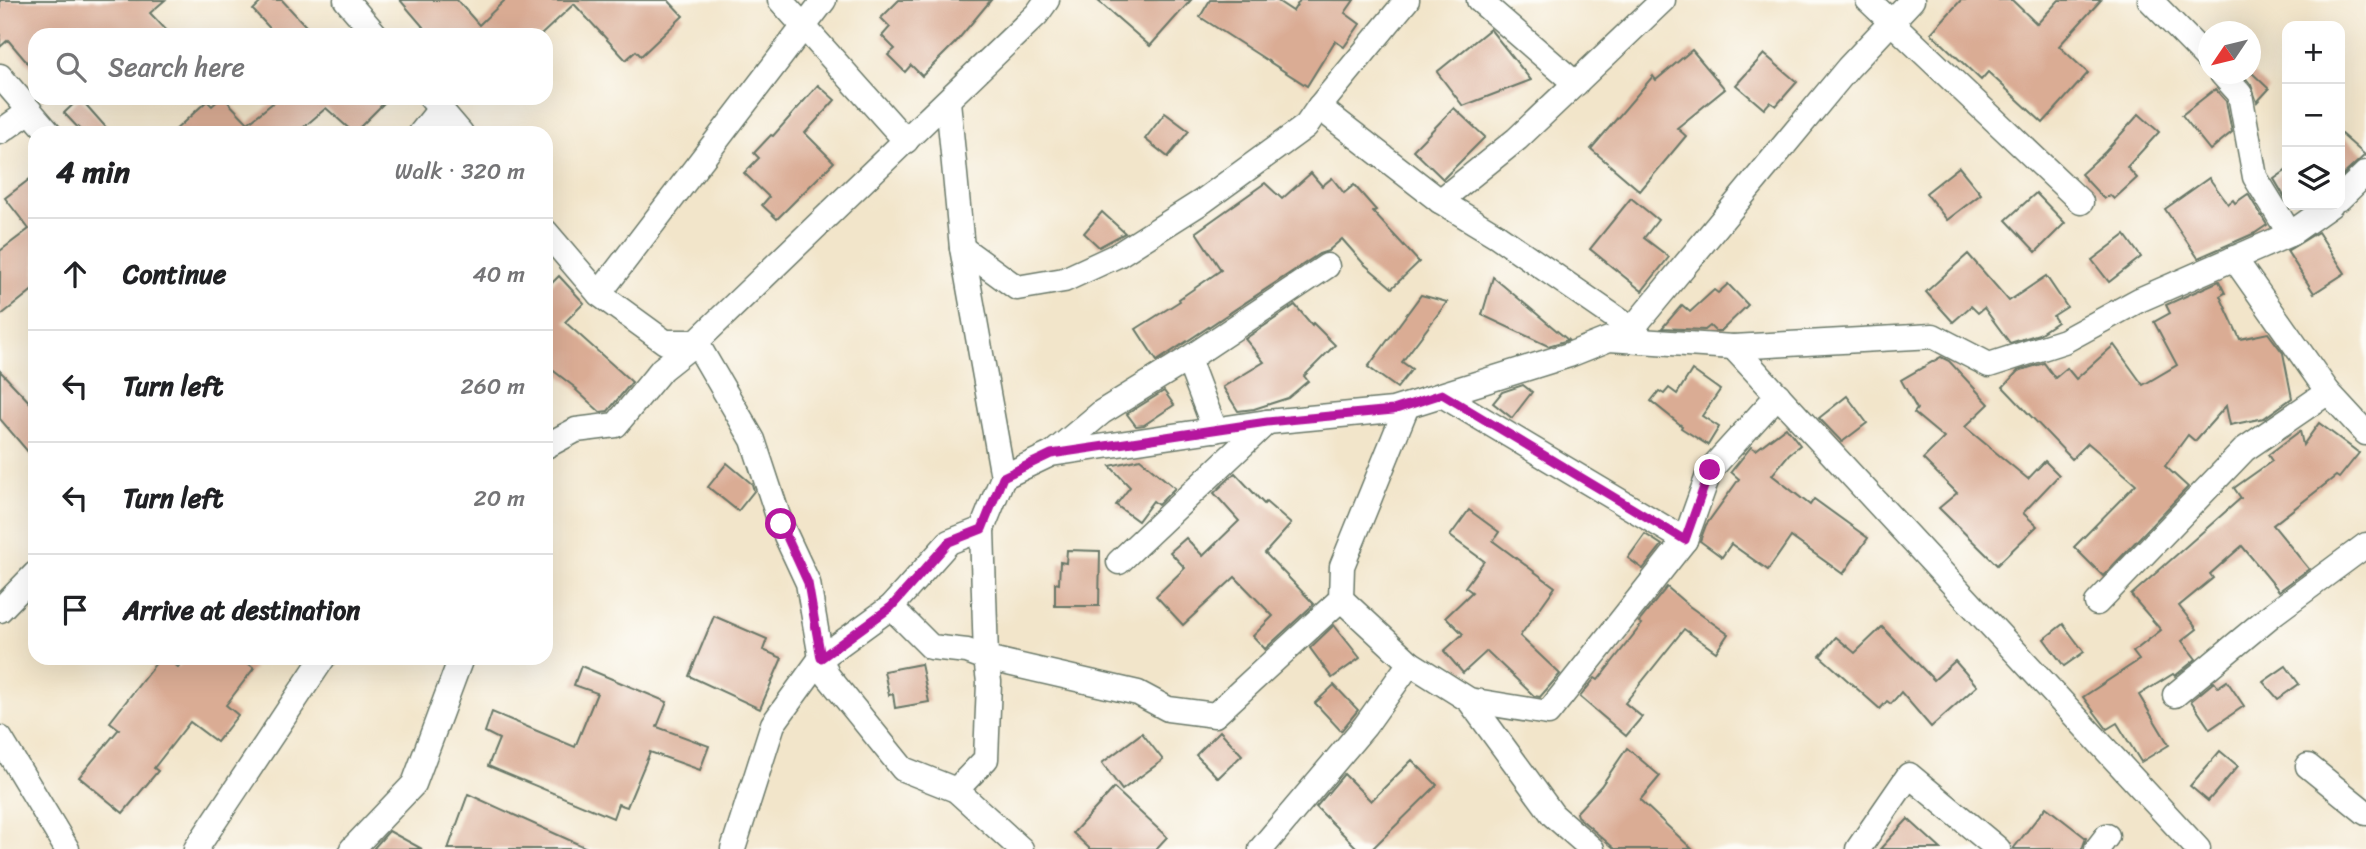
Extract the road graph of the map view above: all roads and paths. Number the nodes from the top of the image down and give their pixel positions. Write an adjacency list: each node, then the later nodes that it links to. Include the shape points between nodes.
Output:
1 (346, 0): 13 (street)
2 (780, 0): 12 (street)
3 (824, 0): 12 (street)
4 (1047, 0): 18 (street)
5 (1407, 0): 21 (street)
6 (1479, 0): 16 (street)
7 (1663, 0): 16 (street)
8 (1868, 0): 11 (street)
9 (1912, 0): 11 (street)
10 (2150, 0): 14 (street)
11 (1892, 21): 31 (street); 39 (street, via 1839,78)
12 (803, 25): 27 (street); 38 (street)
13 (370, 28)
14 (2198, 49)
15 (0, 76): 22 (street)
16 (1576, 84): 30 (street)
17 (2231, 84): 33 (street, via 2240,94 2255,177)
18 (948, 101): 27 (street); 35 (street)
19 (434, 105): 24 (street)
20 (437, 105): 25 (street)
21 (1319, 107): 30 (street); 35 (street, via 1306,126 1203,201 1118,256 1064,280 1017,288)
22 (30, 111): 23 (street); 26 (street)
23 (43, 126)
24 (424, 126)
25 (455, 126)
26 (0, 132)
27 (906, 141): 40 (street)
28 (2366, 173): 29 (street)
29 (2345, 193)
30 (1440, 201): 39 (street)
31 (2081, 202)
32 (2324, 210): 33 (street)
33 (2290, 234): 36 (street)
34 (553, 240): 38 (street)
35 (962, 248): 52 (street)
36 (2234, 258): 41 (street, via 2139,300 2064,341 1989,365 1933,336); 43 (street)
37 (1327, 266): 42 (street)
38 (599, 294): 40 (street, via 665,342)
39 (1638, 335): 41 (street); 44 (street, via 1609,339)
40 (696, 342): 50 (street, via 662,369 616,425 576,430); 62 (street, via 754,440 781,524 808,583)
41 (1733, 347): 45 (street)
42 (1188, 359): 48 (street); 51 (street, via 1102,412)
43 (2328, 392): 49 (street); 59 (street, via 2245,449)
44 (1442, 394): 46 (street); 54 (street)
45 (1778, 395): 54 (street, via 1710,470); 82 (street)
46 (1407, 406): 47 (street); 58 (street, via 1342,565)
47 (1267, 422): 48 (street); 56 (street)
48 (1215, 430): 51 (street)
49 (2366, 433)
50 (553, 442)
51 (1051, 454): 52 (street)
52 (1003, 477): 53 (street)
53 (982, 529): 60 (street, via 949,542); 63 (street)
54 (1685, 540): 68 (street, via 1548,713)
55 (2366, 545): 67 (street)
56 (1119, 562)
57 (28, 581): 61 (street)
58 (1341, 599): 63 (street, via 1215,715 1168,709 1138,693); 64 (street)
59 (2097, 603)
60 (891, 607): 62 (street); 63 (street, via 931,647)
61 (0, 610)
62 (821, 658): 71 (street, via 827,675 902,769); 76 (street, via 774,724)
63 (986, 658): 71 (street, via 986,759)
64 (1410, 663): 68 (street); 78 (street, via 1365,726)
65 (318, 665): 74 (street)
66 (458, 665): 75 (street, via 414,784)
67 (2175, 695)
68 (1469, 700): 79 (street, via 1553,815)
69 (0, 738): 73 (street)
70 (2308, 766): 72 (street)
71 (956, 790): 77 (street)
72 (2366, 813)
73 (67, 849)
74 (196, 849)
75 (352, 849)
76 (733, 849)
77 (1021, 849)
78 (1261, 849)
79 (1592, 849)
80 (1858, 849): 81 (street, via 1909,775)
81 (1998, 849)
82 (2199, 849)

